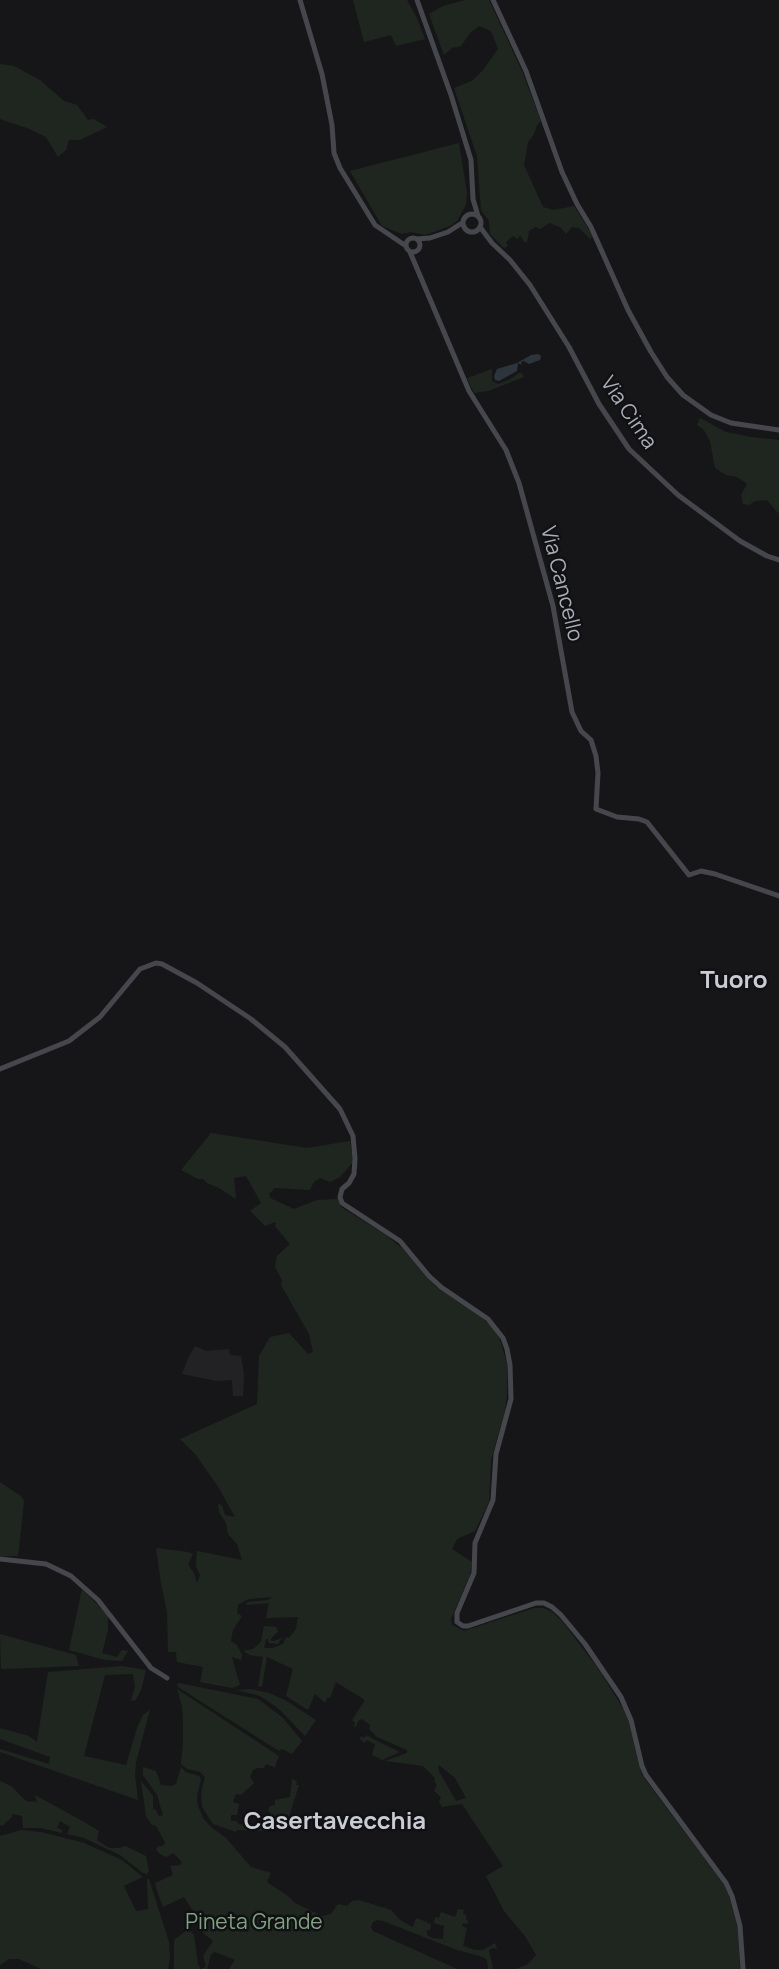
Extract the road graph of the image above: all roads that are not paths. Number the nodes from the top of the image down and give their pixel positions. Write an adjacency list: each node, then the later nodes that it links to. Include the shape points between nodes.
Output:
1 (300, 0): 13 (street, via 324,83 334,153 375,225)
2 (417, 0): 4 (street, Via Cima, via 463,131 471,160)
3 (493, 0): 14 (street, via 526,71 562,172 628,310 667,377 711,415 731,423)
4 (473, 198): 5 (street, Via Cima); 6 (street, Via Cima)
5 (466, 215): 6 (street); 7 (street, Via Cima)
6 (478, 216): 8 (street, Via Cima)
7 (462, 223): 9 (street); 10 (street, Via Cima)
8 (480, 227): 10 (street); 12 (street, Via Cima)
9 (448, 232): 10 (street); 11 (street)
10 (470, 232): 12 (street, Via Cima)
11 (430, 238): 13 (street); 13 (street, via 417,239 420,243)
12 (492, 243): 15 (street, Via Cima, via 530,285 629,449 678,495 740,541)
13 (412, 247): 16 (street, Via Cancello, via 414,262 469,391 506,450 519,483 553,606 572,712 596,756 596,809 647,822 690,875 715,874)
14 (779, 430)
15 (779, 560)
16 (779, 896)
17 (0, 1069): 20 (street, via 69,1041 100,1017 140,969 156,963 251,1019 285,1047 340,1109 353,1136 355,1159 354,1174 342,1189 342,1203 400,1241 429,1276 488,1319 507,1349 511,1399 496,1454 493,1500 475,1543 474,1573 457,1622 468,1626 544,1603 561,1615 585,1644 621,1698 646,1775 726,1883 740,1926)
18 (0, 1559): 19 (street, via 46,1563 71,1576 98,1600 151,1668)
19 (167, 1678)
20 (743, 1969)

